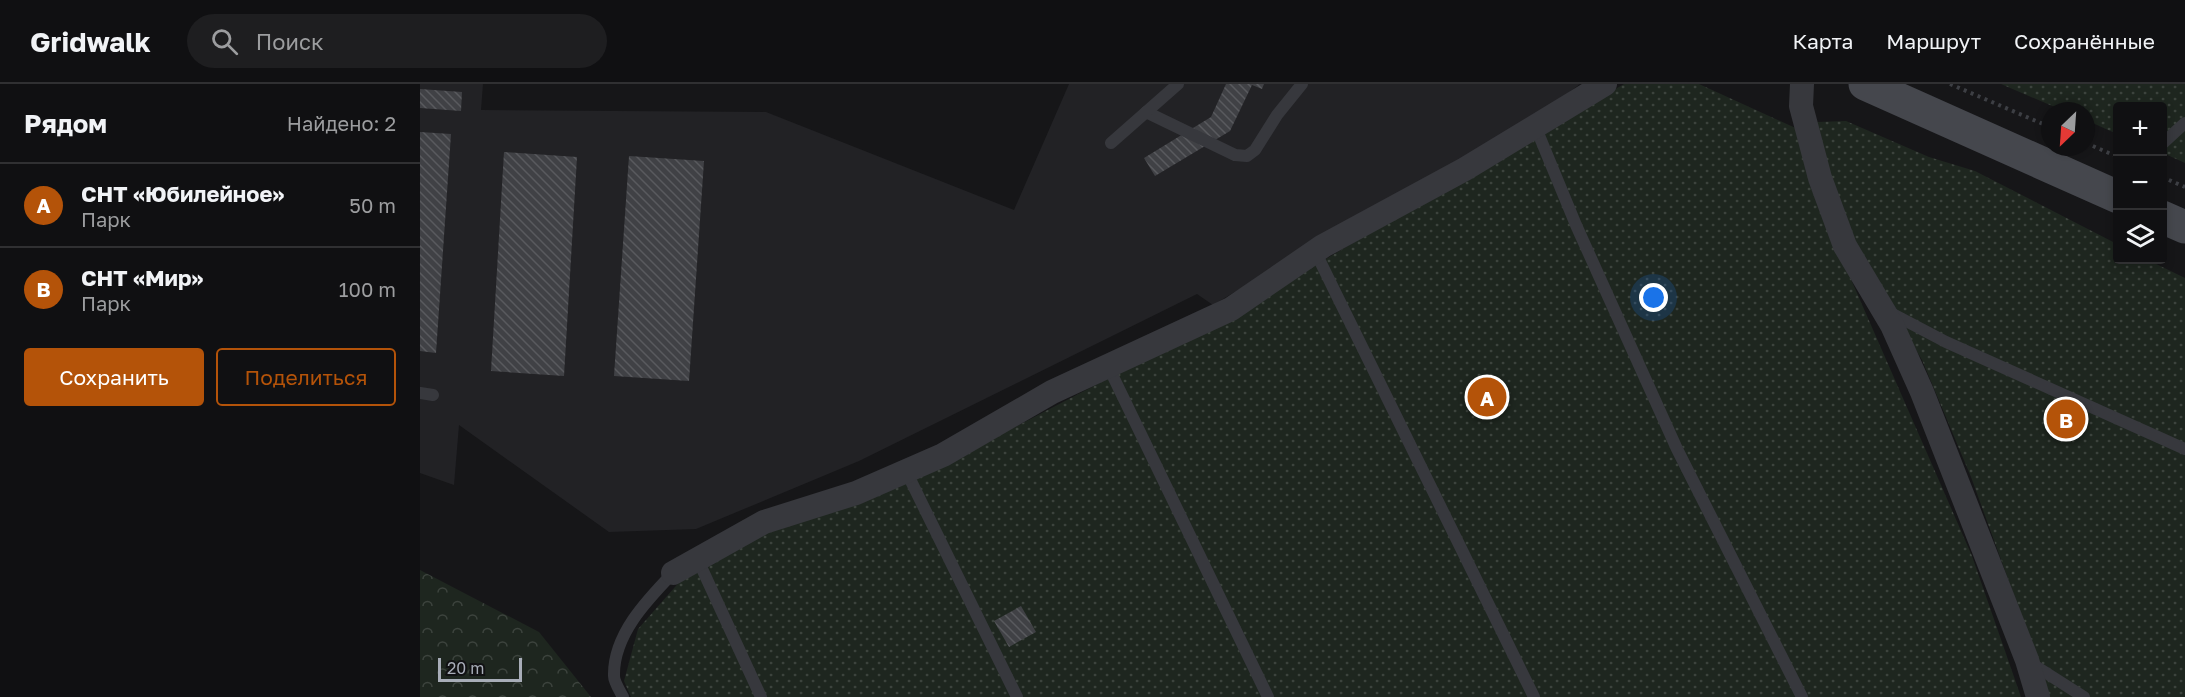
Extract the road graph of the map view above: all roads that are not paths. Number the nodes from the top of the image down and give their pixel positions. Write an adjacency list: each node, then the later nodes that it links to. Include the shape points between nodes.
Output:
1 (1178, 84): 6 (lane)
2 (1302, 84): 6 (lane, via 1255,150 1246,156 1235,155)
3 (1605, 84): 8 (street)
4 (1802, 84): 15 (street, via 1801,106 1820,178 1845,246)
5 (1865, 84): 11 (main road)
6 (1146, 112): 10 (lane)
7 (2185, 123): 9 (lane)
8 (1536, 128): 14 (street); 29 (lane, via 1677,449)
9 (2167, 140)
10 (1111, 143)
11 (2113, 195)
12 (2167, 219): 13 (main road)
13 (2185, 227)
14 (1315, 251): 16 (street, via 1231,309); 28 (lane)
15 (1882, 309): 19 (lane, via 1946,342); 23 (street, via 1922,392)
16 (1108, 366): 20 (street); 27 (lane)
17 (420, 393): 18 (lane)
18 (433, 395)
19 (2185, 448)
20 (906, 471): 21 (street, via 856,494 764,522); 26 (lane)
21 (698, 560): 22 (street); 25 (lane)
22 (673, 573): 24 (lane, via 646,602 619,644 614,677)
23 (2027, 660): 30 (street); 31 (lane)
24 (623, 697)
25 (761, 697)
26 (1017, 697)
27 (1268, 697)
28 (1534, 697)
29 (1802, 697)
30 (2038, 697)
31 (2084, 697)

